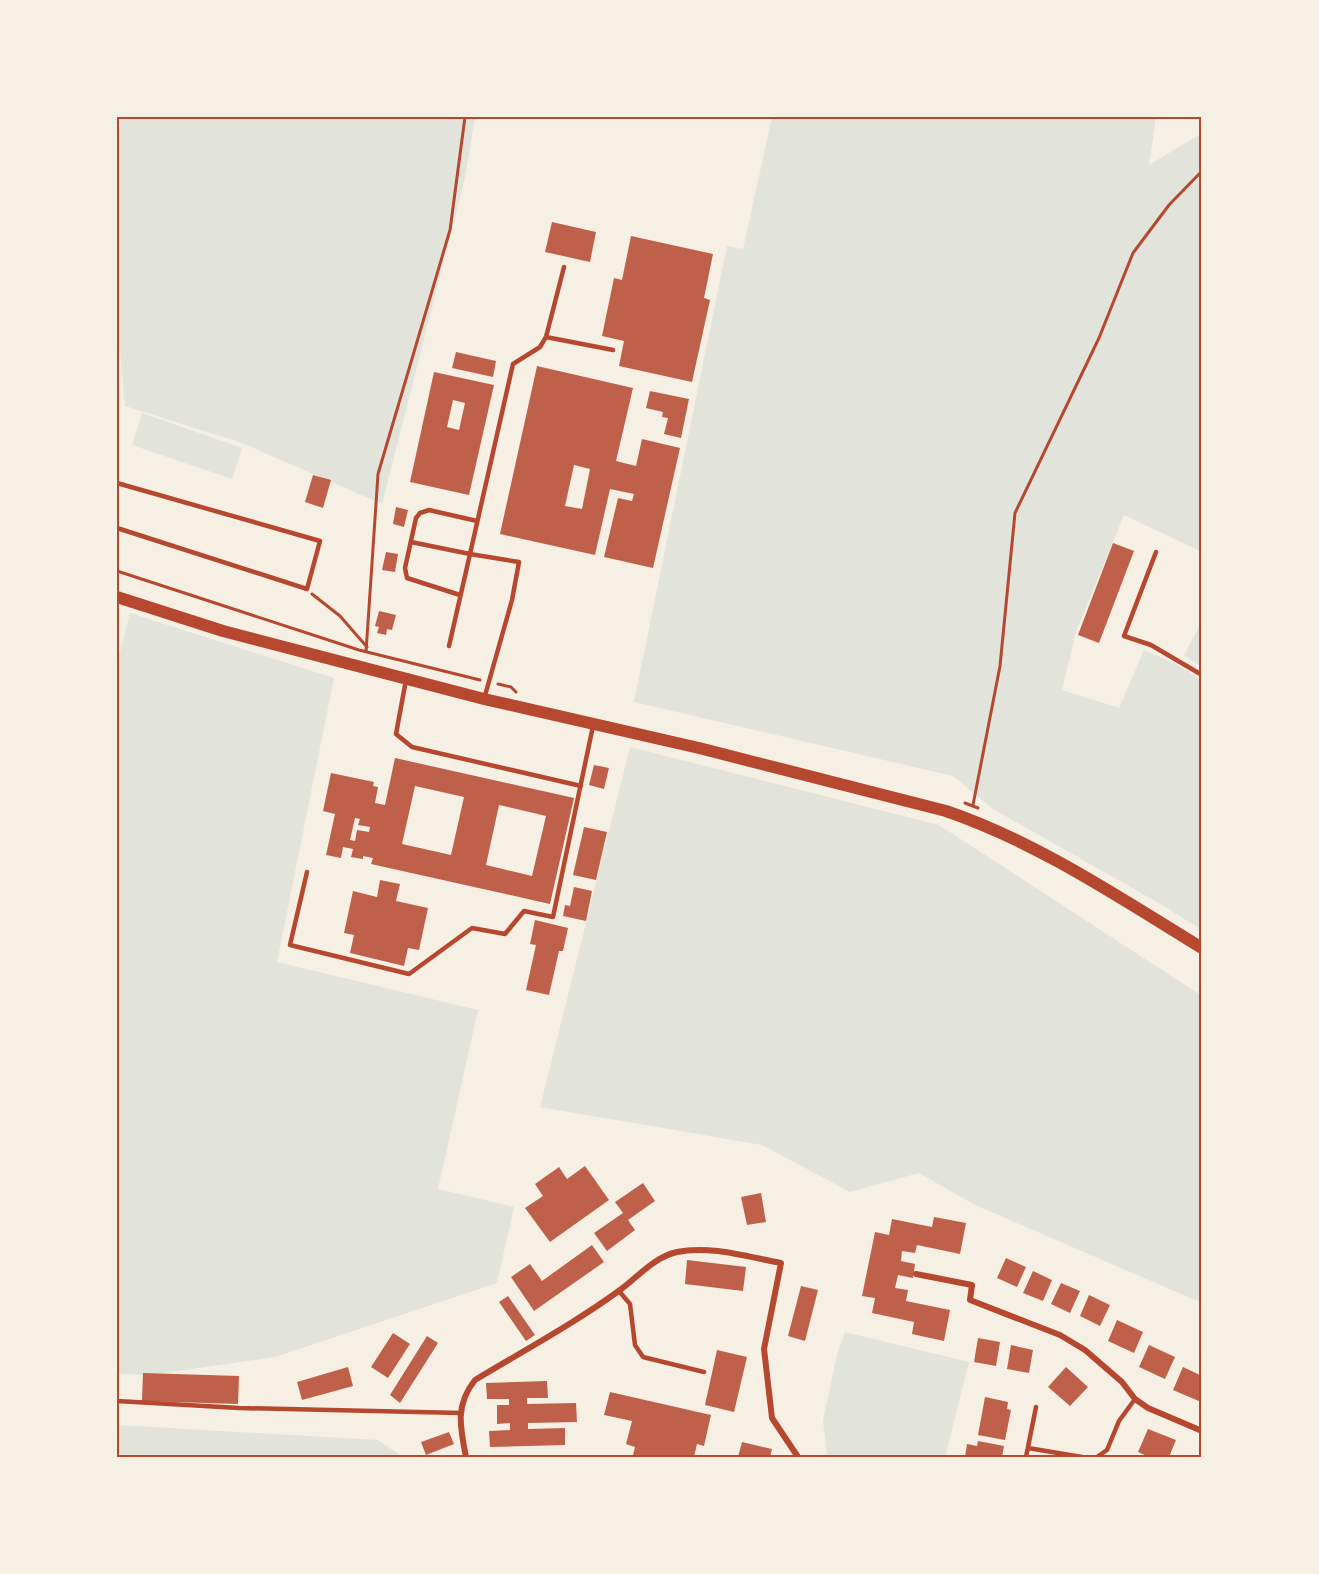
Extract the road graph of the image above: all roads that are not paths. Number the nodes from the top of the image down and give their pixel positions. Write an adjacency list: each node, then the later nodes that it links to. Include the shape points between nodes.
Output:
1 (564, 267): 2 (lane)
2 (546, 337): 3 (lane); 5 (lane, via 540,347 513,364)
3 (613, 350)
4 (117, 483): 6 (lane, via 320,541 307,589)
5 (477, 521): 7 (lane, via 429,510 416,518); 9 (lane)
6 (117, 528)
7 (411, 542): 9 (lane); 10 (lane, via 405,568 407,578)
8 (1156, 552): 13 (lane, via 1125,636 1151,645)
9 (470, 554): 10 (lane); 15 (lane, via 519,562)
10 (460, 595): 12 (lane)
11 (117, 597): 14 (main road, via 223,631)
12 (448, 646)
13 (1202, 675)
14 (407, 678): 15 (main road); 17 (lane, via 396,734 412,747)
15 (484, 699): 16 (main road)
16 (594, 724): 17 (lane); 19 (main road, via 885,794 971,819 1061,864)
17 (581, 786): 18 (lane, via 553,917 524,911 505,934 472,928 409,974 290,945)
18 (307, 872)
19 (1202, 948)
20 (916, 1274): 23 (street, via 972,1285 970,1300 1060,1335 1085,1350 1122,1382)
21 (619, 1291): 22 (lane, via 630,1304 635,1345 643,1358); 26 (street, via 475,1380 463,1399); 30 (street, via 657,1260 690,1250 781,1263 764,1349 766,1383 772,1418)
22 (704, 1372)
23 (1135, 1399): 27 (street); 33 (lane, via 1125,1410 1107,1450)
24 (117, 1401): 26 (lane)
25 (1036, 1407): 28 (lane)
26 (461, 1413): 29 (street)
27 (1202, 1431)
28 (1028, 1448): 31 (lane); 32 (lane)
29 (466, 1457)
30 (798, 1457)
31 (1026, 1457)
32 (1082, 1457)
33 (1097, 1457)

